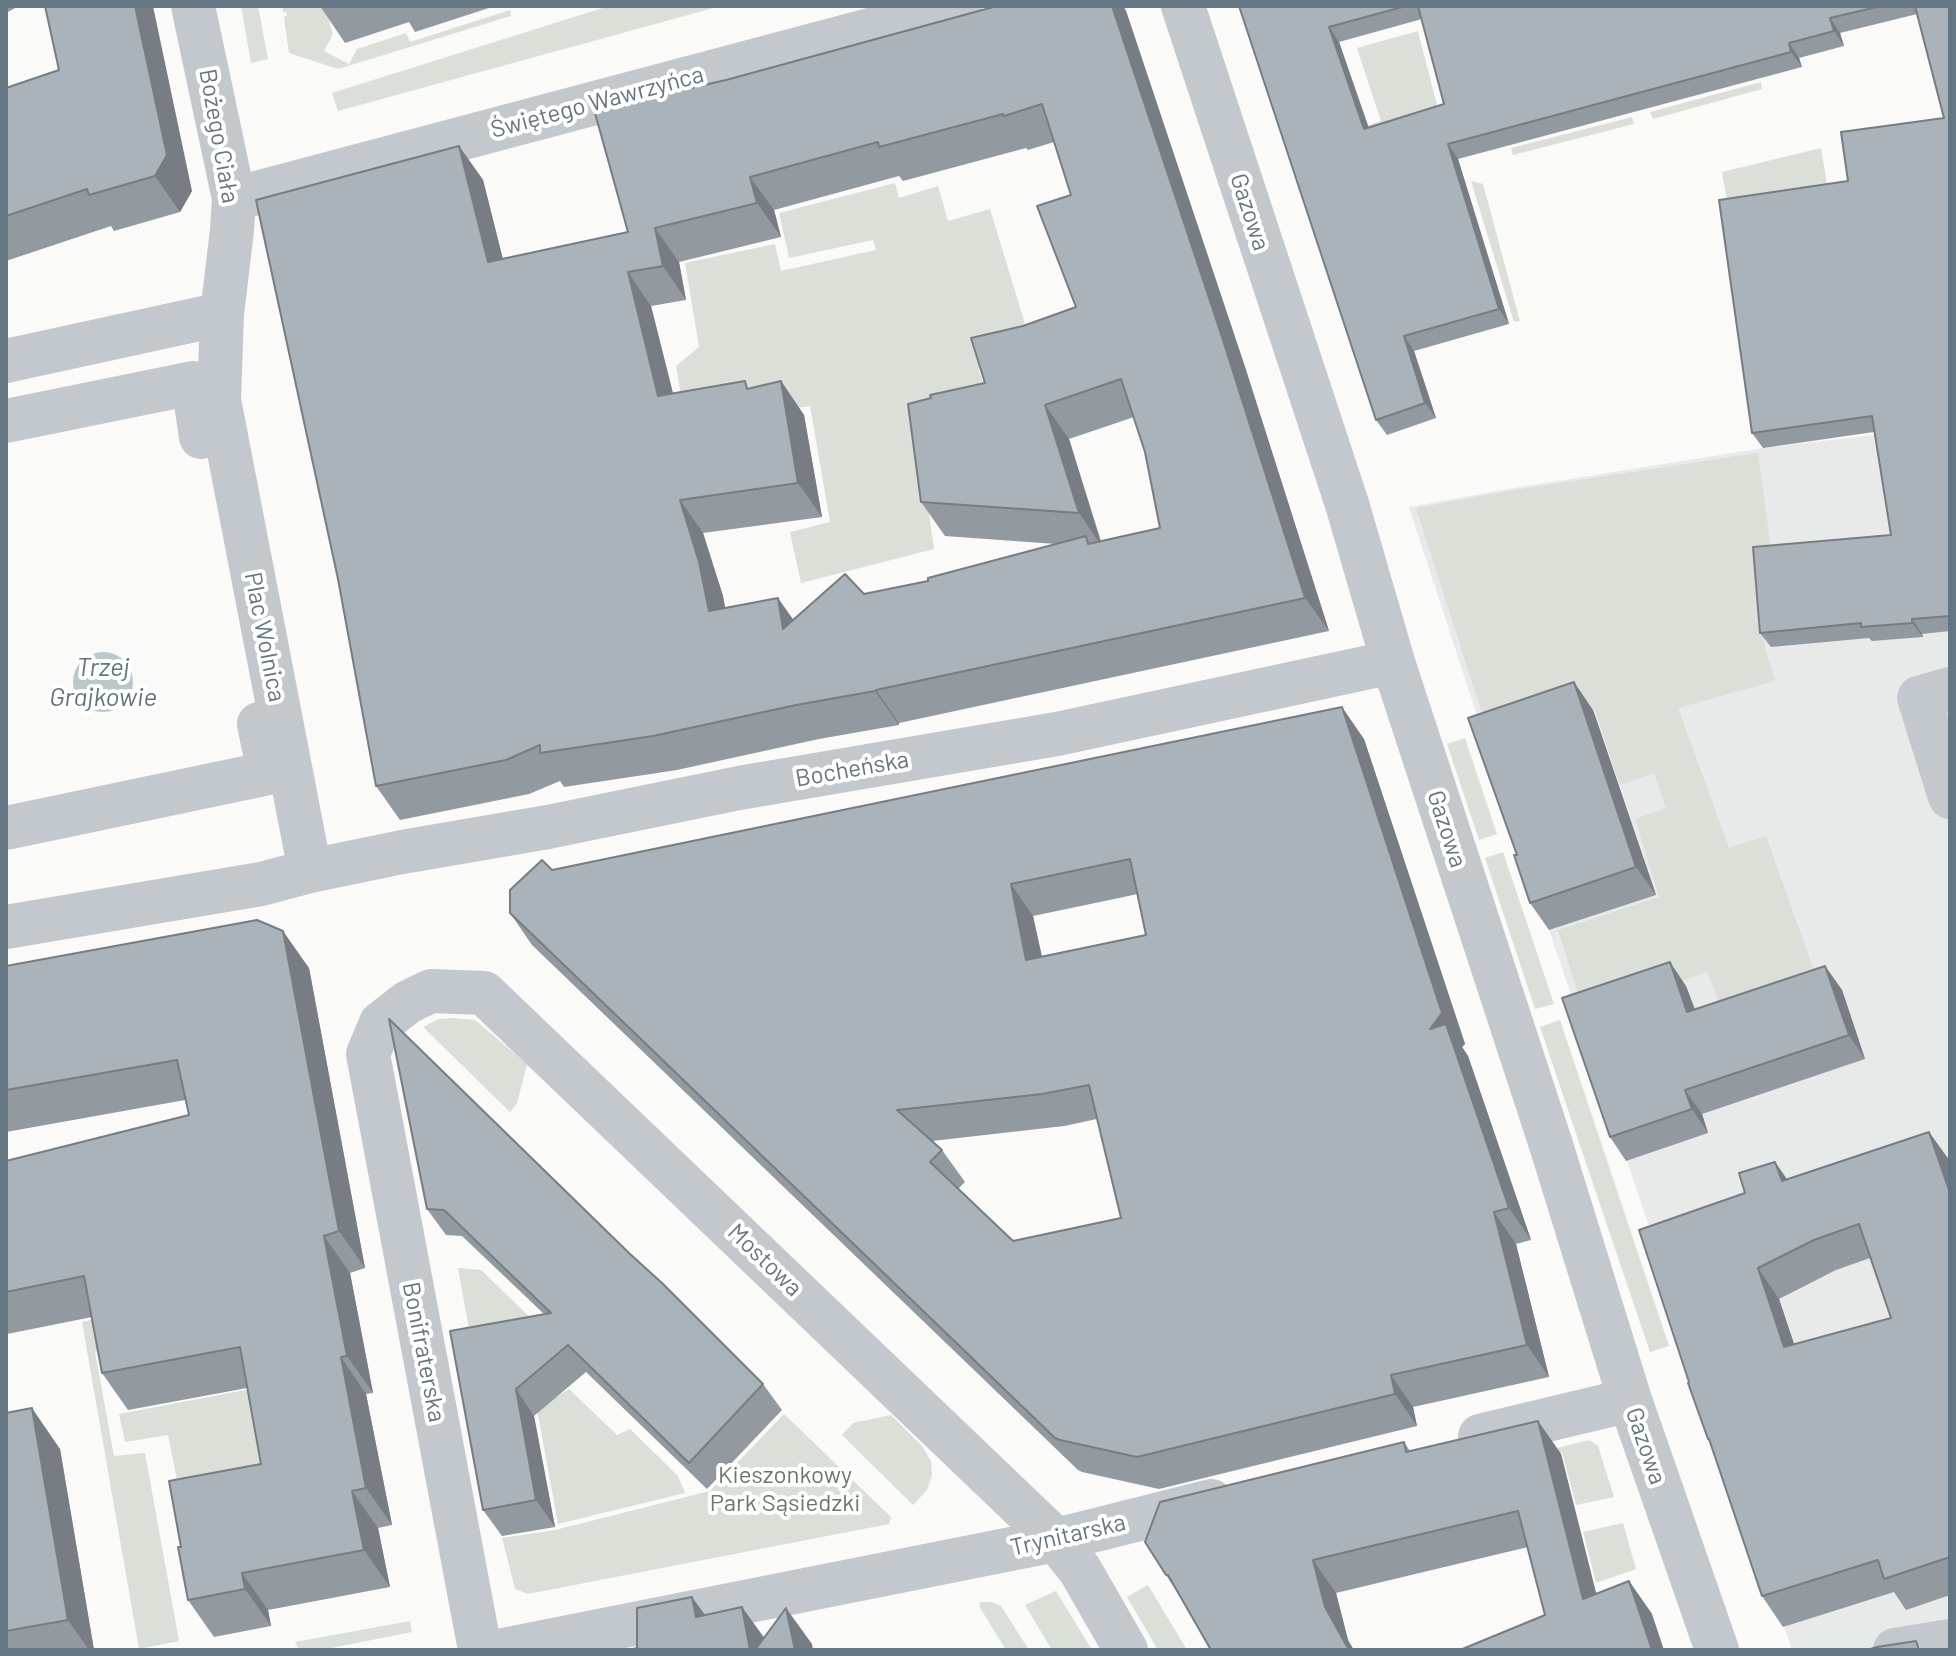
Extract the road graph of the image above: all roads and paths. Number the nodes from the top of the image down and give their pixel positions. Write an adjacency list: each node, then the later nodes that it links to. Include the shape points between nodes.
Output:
1 (193, 6): 4 (street, Bożego Ciała)
2 (960, 6): 4 (street, Świętego Wawrzyńca)
3 (1183, 6): 8 (street, Gazowa, via 1347,504)
4 (234, 199): 5 (street, Bożego Ciała)
5 (222, 314): 6 (street); 12 (street, Plac Wolnica, via 219,400)
6 (6, 361)
7 (6, 421): 11 (street, Plac Wolnica, via 193,383 269,773)
8 (1393, 662): 12 (street, Bocheńska, via 1057,734 739,788); 15 (street, Gazowa)
9 (1950, 689): 10 (street, via 1919,698)
10 (1950, 797)
11 (6, 828)
12 (310, 871): 13 (street)
13 (6, 927)
14 (368, 1054): 18 (street, Mostowa, via 381,1023 408,1002 431,991 484,993); 20 (street, Bonifraterska)
15 (1630, 1400): 16 (street); 23 (street, Gazowa)
16 (1437, 1446)
17 (1244, 1493): 18 (street, Trynitarska)
18 (1056, 1540): 21 (street, Trynitarska); 22 (street, Mostowa, via 1080,1570)
19 (1950, 1641): 24 (street)
20 (480, 1650)
21 (503, 1650)
22 (1126, 1650)
23 (1717, 1650)
24 (1895, 1650)

